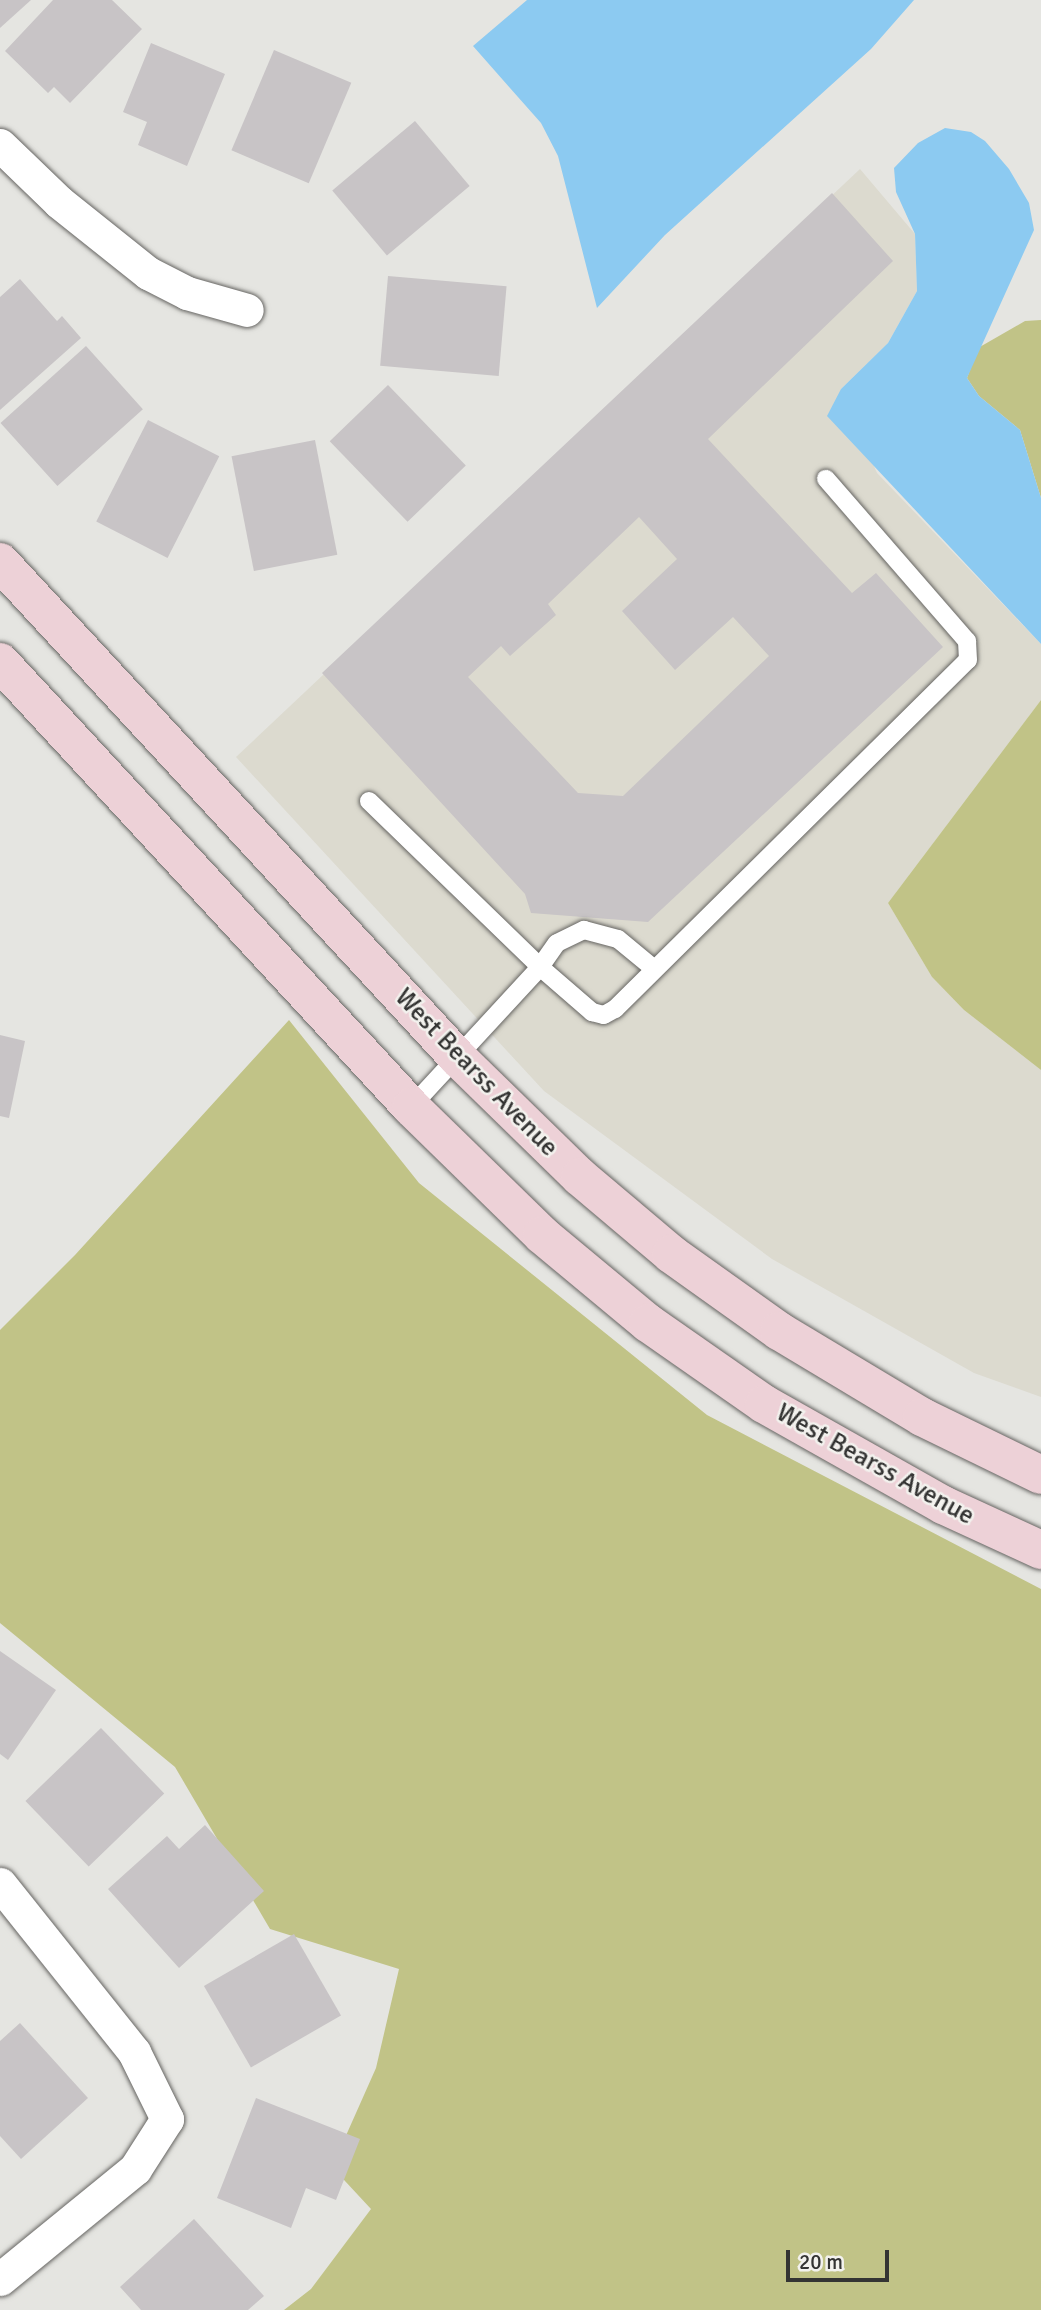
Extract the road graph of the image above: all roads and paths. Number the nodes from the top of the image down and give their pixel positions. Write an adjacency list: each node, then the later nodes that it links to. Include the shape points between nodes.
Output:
1 (0, 145): 2 (street, via 59,202 148,273 187,293)
2 (247, 310)
3 (826, 479): 8 (lane, via 967,641 968,660)
4 (0, 562): 9 (main road, West Bearss Avenue)
5 (0, 662): 10 (main road, West Bearss Avenue)
6 (369, 801): 7 (lane)
7 (540, 967): 8 (lane, via 557,943 584,930 618,939); 8 (lane, via 592,1012 604,1015); 9 (lane)
8 (653, 968)
9 (458, 1058): 10 (lane); 11 (main road, West Bearss Avenue, via 580,1177 728,1296 889,1398)
10 (411, 1107): 12 (main road, West Bearss Avenue, via 542,1235 699,1360 864,1464)
11 (1041, 1475)
12 (1041, 1550)
13 (0, 1884): 14 (street, via 134,2052 167,2119 135,2169)
14 (0, 2279)

